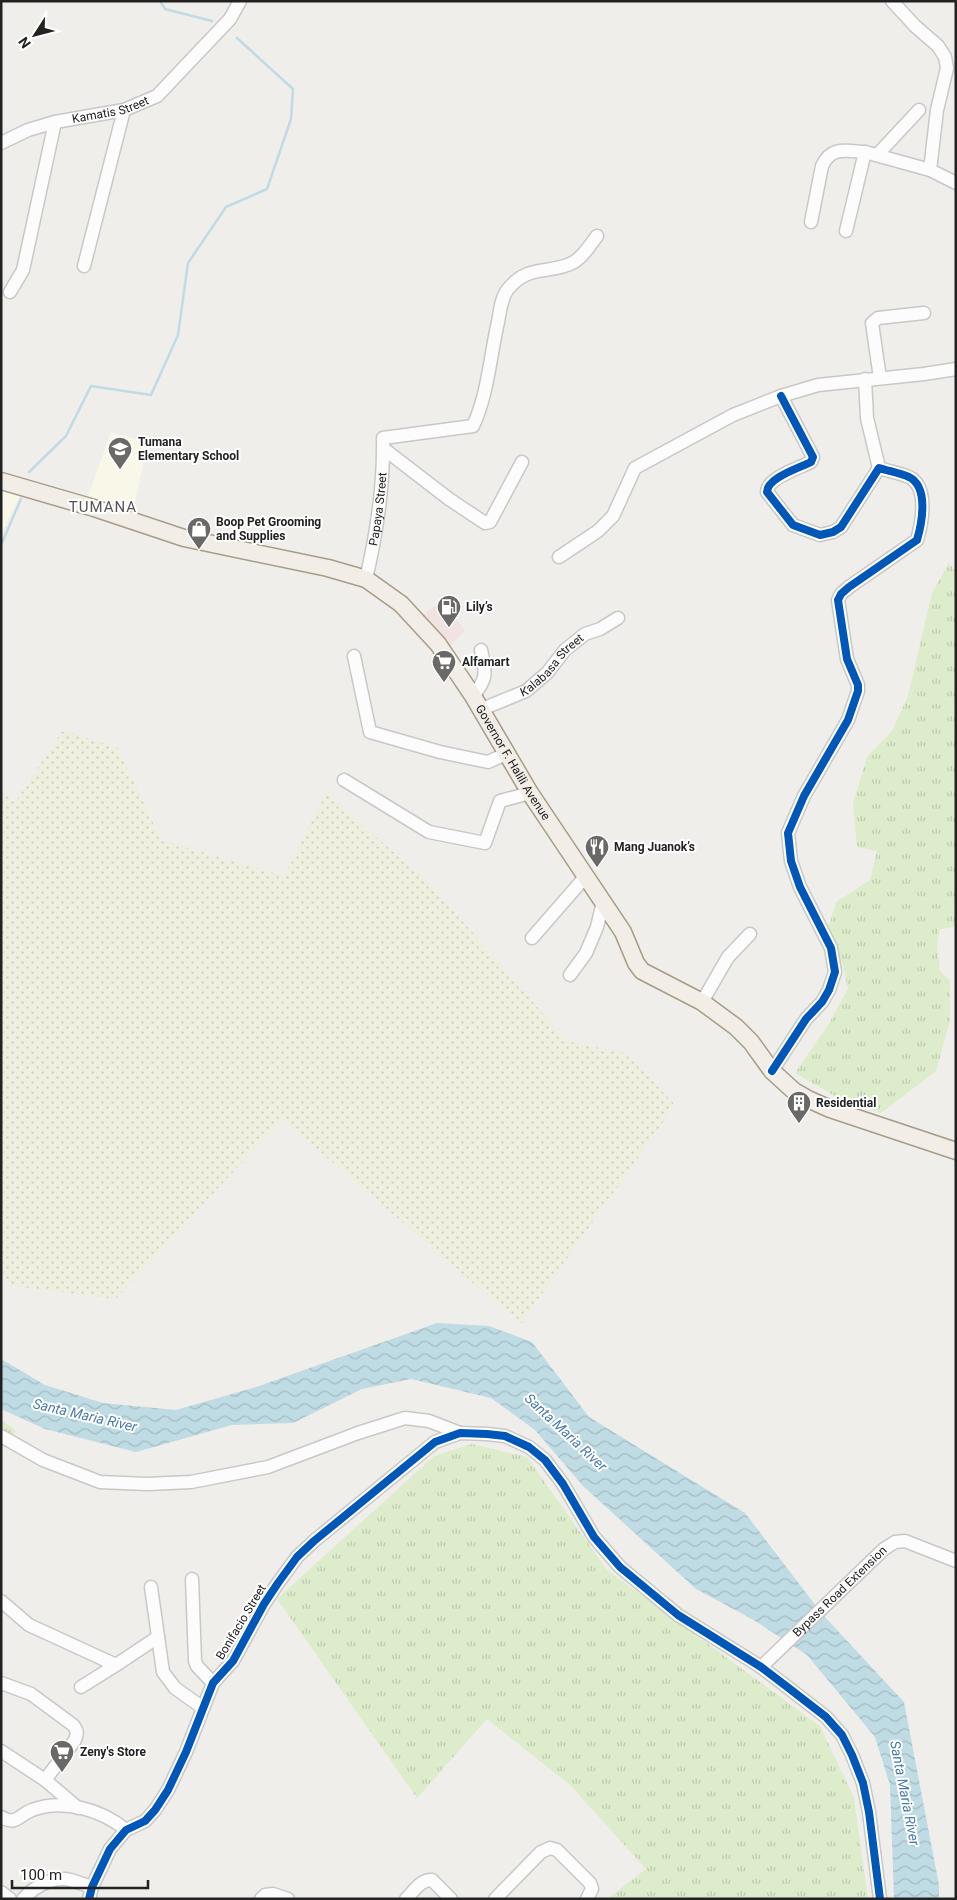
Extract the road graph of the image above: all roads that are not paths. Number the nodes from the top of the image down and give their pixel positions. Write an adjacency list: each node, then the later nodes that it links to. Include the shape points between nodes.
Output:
1 (240, 1): 3 (street, Kamatis Street, via 230,19 157,96)
2 (892, 1): 8 (street, via 945,57 947,68 937,110)
3 (124, 110): 5 (street, Kamatis Street); 13 (street)
4 (919, 110): 7 (street)
5 (55, 122): 6 (street, Kamatis Street); 14 (street, via 23,270)
6 (1, 143)
7 (871, 154): 8 (street); 10 (street, via 837,151 826,158); 11 (street)
8 (930, 170): 9 (street)
9 (956, 183)
10 (811, 222)
11 (846, 231)
12 (597, 236): 20 (street, via 576,261 525,275 507,290 492,346 482,404 473,426)
13 (84, 266)
14 (10, 292)
15 (924, 313): 17 (street, via 873,320)
16 (956, 369): 17 (street)
17 (880, 378): 18 (street)
18 (865, 379): 19 (street, via 818,385); 22 (street, via 867,418)
19 (781, 396): 22 (street, via 813,457 811,462 774,480 767,488 793,525 820,535 837,530); 24 (street, via 733,415 635,468 613,516 598,531)
20 (383, 444): 21 (street, via 449,499 486,523 490,522); 25 (street, Papaya Street, via 378,521)
21 (522, 462)
22 (878, 468): 39 (street, via 911,478 919,486 922,498 919,532 917,540 849,587 838,600 847,659 858,692 848,720 804,796 788,833 800,887 831,948 835,972 822,1002 806,1019)
23 (1, 481): 25 (main road, Governor F. Halili Avenue, via 184,538)
24 (559, 557)
25 (366, 579): 29 (main road, Governor F. Halili Avenue, via 400,604 438,644)
26 (618, 618): 29 (street, Kalabasa Street, via 585,634 564,650 526,691)
27 (481, 650): 29 (street, via 485,667)
28 (354, 656): 30 (street, via 370,732 488,762)
29 (478, 703): 30 (main road, Governor F. Halili Avenue)
30 (506, 754): 32 (main road, Governor F. Halili Avenue)
31 (344, 780): 32 (street, via 429,832 485,842 500,801)
32 (530, 793): 33 (main road, Governor F. Halili Avenue)
33 (586, 876): 34 (main road, Governor F. Halili Avenue); 36 (street)
34 (603, 902): 37 (street, via 586,953); 38 (main road, Governor F. Halili Avenue, via 623,932 642,971)
35 (750, 934): 38 (street, via 728,956)
36 (532, 938)
37 (570, 975)
38 (702, 1002): 39 (main road, Governor F. Halili Avenue, via 736,1027)
39 (772, 1071): 40 (main road, Governor F. Halili Avenue, via 794,1090 823,1106)
40 (956, 1151)
41 (460, 1433): 42 (street, via 429,1421 405,1418 268,1466 191,1482 148,1484 100,1482 44,1460); 49 (street, via 505,1436 540,1455 563,1484 594,1537 620,1567 678,1615); 51 (street, Bonifacio Street, via 435,1442 298,1557 264,1604 233,1661)
42 (1, 1436)
43 (956, 1561): 49 (street, Bypass Road Extension, via 904,1541 895,1542)
44 (192, 1579): 51 (street, via 195,1661)
45 (151, 1586): 47 (street)
46 (1, 1601): 48 (street, via 29,1625)
47 (158, 1637): 48 (street); 53 (street, via 167,1679)
48 (116, 1665): 52 (street)
49 (761, 1666): 69 (street, via 826,1717 842,1735 863,1782)
50 (1, 1683): 55 (street, via 31,1694 76,1729 78,1735 75,1740)
51 (213, 1683): 53 (street, Bonifacio Street)
52 (81, 1687)
53 (203, 1708): 58 (street, Bonifacio Street, via 168,1790 145,1821)
54 (1, 1751): 55 (street)
55 (45, 1780): 56 (street)
56 (78, 1808): 57 (street, via 53,1806 31,1810 14,1821); 58 (street, via 107,1816)
57 (1, 1817)
58 (126, 1830): 60 (street, Bonifacio Street, via 110,1849)
59 (1, 1892): 61 (street)
60 (91, 1893): 62 (street, via 65,1879 32,1889)
61 (10, 1899)
62 (23, 1899)
63 (261, 1899): 64 (street, via 274,1894)
64 (288, 1899)
65 (406, 1899): 66 (street, via 428,1879)
66 (451, 1899)
67 (495, 1899): 68 (street, via 541,1852 550,1848 557,1850 590,1883 592,1889)
68 (587, 1899)
69 (880, 1899)

